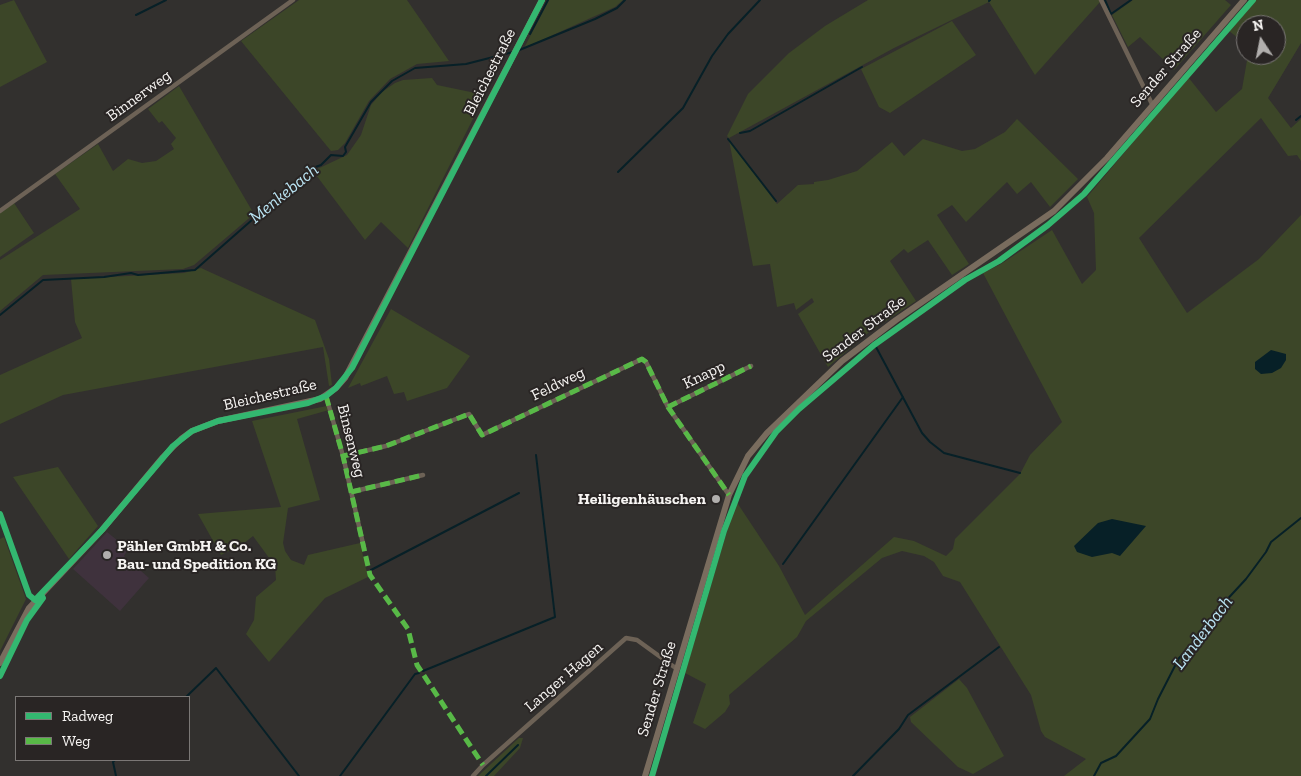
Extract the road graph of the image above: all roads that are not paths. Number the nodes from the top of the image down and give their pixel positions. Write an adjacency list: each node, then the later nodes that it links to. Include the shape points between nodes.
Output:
1 (293, 0): 6 (street, Binnerweg)
2 (542, 0): 8 (main road, Bleichestraße, via 352,368)
3 (1101, 0): 5 (street)
4 (1244, 0): 5 (main road, Sender Straße)
5 (1152, 104): 13 (main road, Sender Straße, via 1107,158 1050,215 896,320 815,385 767,432 748,456)
6 (0, 211)
7 (751, 366): 9 (street, Knapp)
8 (326, 396): 10 (street, Binsenweg); 16 (main road, Bleichestraße, via 308,403 218,421 187,435 163,457 102,530)
9 (668, 407): 10 (street, Feldweg, via 646,362 637,360 482,435 470,414 386,446); 13 (street, Feldweg)
10 (343, 456): 12 (street, Binsenweg)
11 (423, 475): 12 (street, Binsenweg)
12 (351, 492): 15 (street, Binsenweg)
13 (729, 495): 18 (main road, Sender Straße)
14 (0, 514): 16 (street, via 29,595)
15 (364, 548)
16 (35, 600): 17 (main road, Bleichestraße)
17 (0, 663)
18 (677, 669): 19 (street, Langer Hagen, via 637,640 626,638); 20 (main road, Sender Straße)
19 (473, 776)
20 (645, 776)

